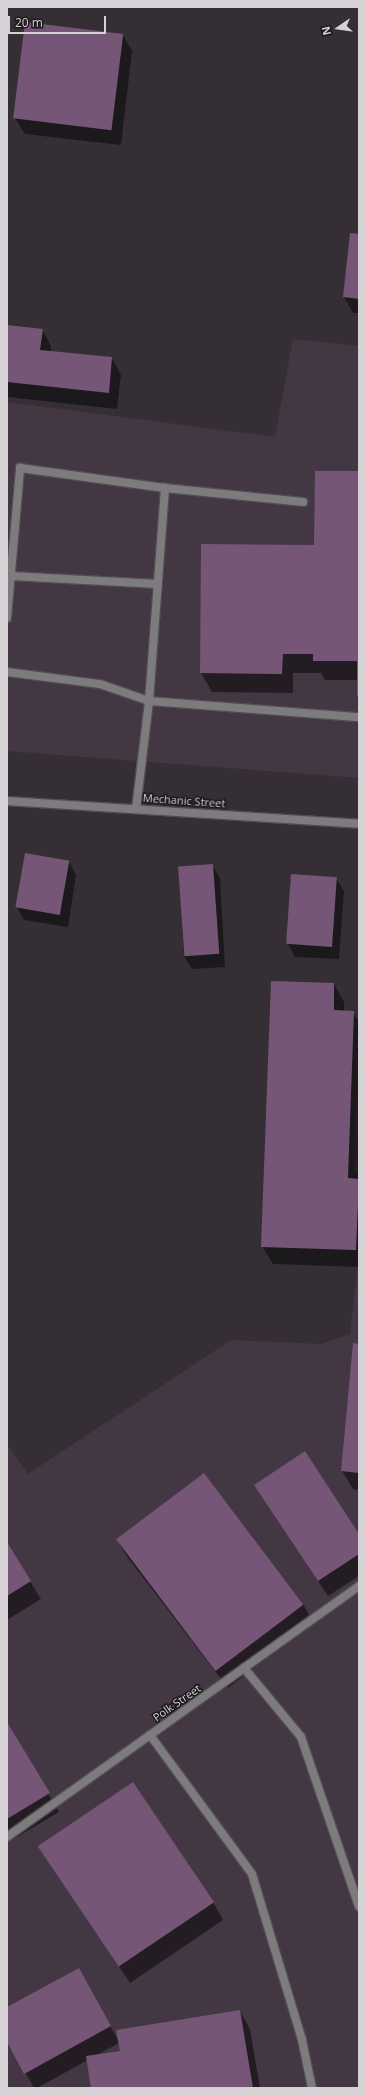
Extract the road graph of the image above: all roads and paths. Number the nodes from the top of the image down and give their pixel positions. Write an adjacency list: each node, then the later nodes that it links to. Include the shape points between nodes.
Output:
1 (165, 488): 2 (street); 3 (street, via 20,468); 5 (street)
2 (303, 502)
3 (10, 543): 4 (street)
4 (11, 576): 5 (street); 6 (street)
5 (158, 584): 8 (street)
6 (7, 618)
7 (7, 672): 8 (street, via 100,684)
8 (149, 701): 9 (street); 11 (street)
9 (359, 717)
10 (7, 801): 11 (street, Mechanic Street)
11 (136, 809): 12 (street, Mechanic Street)
12 (359, 824)
13 (359, 1586): 14 (street, Polk Street)
14 (244, 1668): 15 (street, Polk Street); 17 (street, via 301,1737)
15 (150, 1735): 16 (street, Polk Street); 18 (street, via 252,1874 302,2040)
16 (7, 1837)
17 (359, 1906)
18 (312, 2088)

